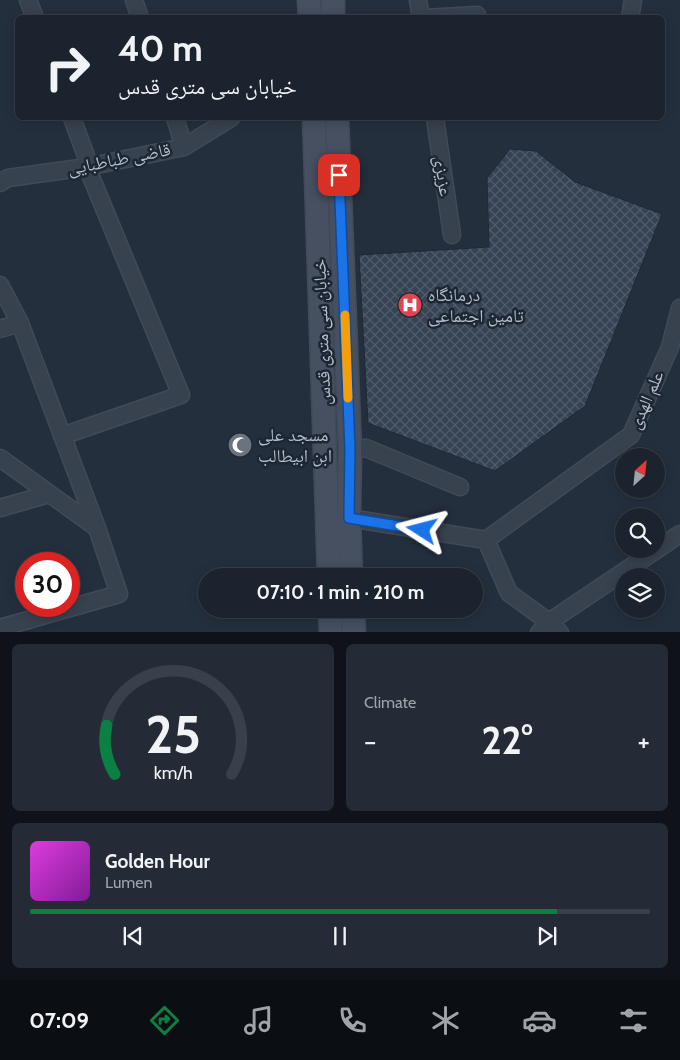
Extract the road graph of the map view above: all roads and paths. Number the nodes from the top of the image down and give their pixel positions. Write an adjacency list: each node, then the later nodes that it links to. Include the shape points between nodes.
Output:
1 (28, 0): 7 (street)
2 (134, 0): 8 (street)
3 (309, 0): 9 (main road)
4 (332, 0): 10 (main road)
5 (418, 0): 11 (street)
6 (633, 0): 12 (street)
7 (34, 15)
8 (139, 15)
9 (310, 15)
10 (333, 15)
11 (420, 15)
12 (630, 15)
13 (73, 120): 20 (street)
14 (176, 120): 19 (street)
15 (228, 120): 19 (street, قاضی طباطبایی)
16 (314, 120): 28 (main road, خیابان سی متری قدس)
17 (337, 120): 29 (main road, خیابان سی متری قدس)
18 (435, 120): 22 (street, عزیزی)
19 (184, 147): 20 (street, قاضی طباطبایی)
20 (87, 166): 21 (street, قاضی طباطبایی, via 8,178); 30 (street, via 181,395)
21 (0, 183)
22 (452, 235)
23 (0, 285): 25 (street)
24 (680, 308): 27 (street, علم الهدی)
25 (20, 323): 26 (street); 30 (street)
26 (0, 329)
27 (675, 348): 39 (street, علم الهدی, via 631,435)
28 (324, 387): 29 (main road); 40 (main road, خیابان سی متری قدس)
29 (348, 388): 31 (main road, خیابان سی متری قدس)
30 (62, 436): 37 (street)
31 (350, 449): 33 (street, via 366,448); 36 (main road, خیابان سی متری قدس)
32 (0, 458): 34 (street)
33 (460, 487)
34 (49, 494): 35 (street); 37 (street)
35 (0, 508)
36 (349, 518): 39 (street); 41 (main road, خیابان سی متری قدس)
37 (97, 528): 44 (street, via 119,594)
38 (680, 534): 45 (street)
39 (486, 540): 45 (street, via 509,592)
40 (329, 568)
41 (351, 568)
42 (330, 618): 46 (main road)
43 (353, 618): 47 (main road)
44 (0, 628)
45 (549, 629)
46 (331, 632)
47 (354, 632)

